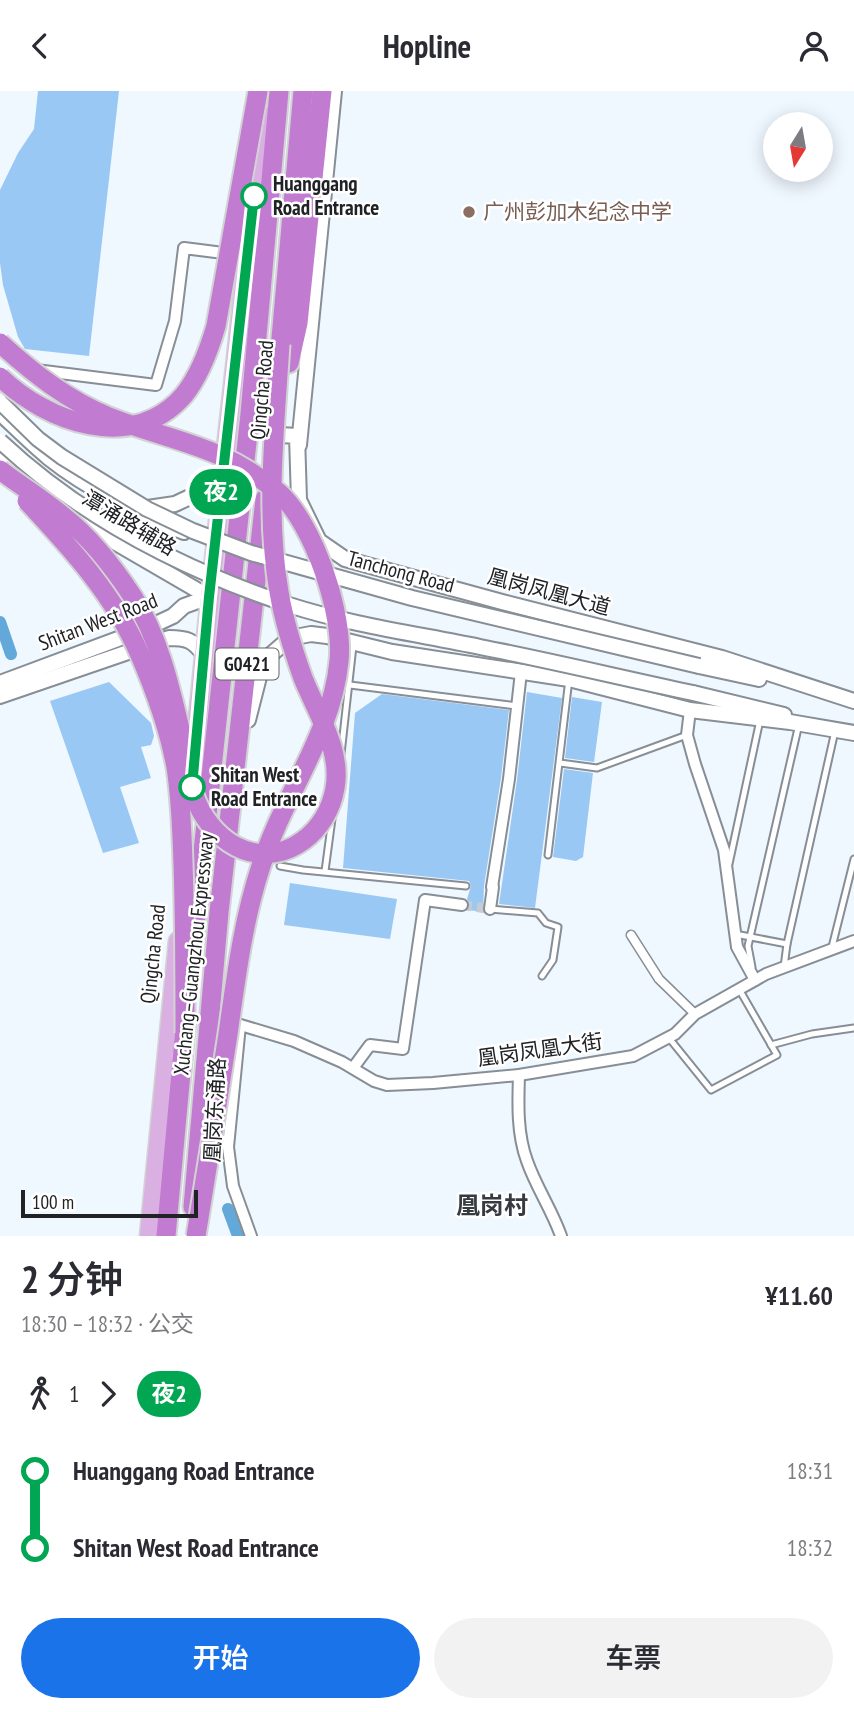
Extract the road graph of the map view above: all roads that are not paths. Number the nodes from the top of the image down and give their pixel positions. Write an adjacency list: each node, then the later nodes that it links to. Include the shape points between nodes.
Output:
1 (258, 91): 13 (highway, bridge, via 216,326 206,356 183,396 147,420 106,428 57,415)
2 (264, 91): 8 (main road, Qingcha Road)
3 (279, 91): 68 (highway, Xuchang–Guangzhou Expressway / G0421, bridge)
4 (303, 91): 10 (highway, Xuchang–Guangzhou Expressway / G0421)
5 (312, 91): 12 (main road, Qingcha Road)
6 (321, 91): 12 (highway, via 298,323)
7 (334, 91): 20 (street)
8 (248, 256): 11 (street, via 184,248 175,321 156,385 13,367); 19 (main road, Qingcha Road)
9 (0, 343): 76 (highway, bridge, via 32,373 88,407 234,461 279,494 305,526 315,548 338,629 339,662 330,708 260,867 246,922)
10 (280, 344): 21 (highway, bridge, via 271,499 278,590 285,624 337,773 331,807 323,821 291,848 250,852 222,838 208,823 196,802 164,668 133,597 88,538); 75 (highway, Xuchang–Guangzhou Expressway / G0421, bridge, via 219,912)
11 (0, 356)
12 (286, 374): 16 (main road, Qingcha Road)
13 (0, 377)
14 (0, 402): 34 (street, Tanchong Road, bridge, via 62,457 138,504 251,553 412,598)
15 (0, 414): 22 (street, 潭涌路辅路, via 50,459)
16 (280, 435): 20 (street, 凰岗凤凰大道, via 297,436); 25 (main road, Qingcha Road)
17 (0, 441): 43 (street, bridge, via 28,468 113,526 197,569 290,605)
18 (0, 451): 26 (street, 潭涌路辅路, via 83,522)
19 (224, 465): 22 (street, via 209,488 190,498); 24 (main road, Qingcha Road)
20 (297, 470): 25 (street); 34 (street, 凰岗凤凰大道, via 299,500 319,541 345,559 722,658)
21 (0, 471): 68 (highway, bridge, via 102,590 140,653 164,719 181,806)
22 (136, 510): 23 (street, 潭涌路辅路)
23 (161, 524): 24 (street, 潭涌路辅路); 26 (street, via 166,535 161,547 155,552)
24 (215, 544): 27 (main road, Qingcha Road)
25 (269, 545): 40 (main road, Qingcha Road)
26 (132, 551): 27 (street, 潭涌路辅路)
27 (209, 597): 29 (main road, Qingcha Road); 32 (street, Shitan West Road, via 145,629)
28 (354, 643): 30 (street); 33 (lane); 40 (street, via 311,634 290,638 276,648 260,673)
29 (204, 655): 35 (street, Shitan West Road, via 195,642 169,638); 73 (main road, Qingcha Road)
30 (521, 672): 31 (street); 37 (street)
31 (569, 679): 38 (street); 45 (lane)
32 (0, 683)
33 (350, 685): 37 (lane); 49 (lane)
34 (828, 694): 36 (street, 凰岗凤凰大道)
35 (0, 696)
36 (854, 701)
37 (516, 706): 53 (street)
38 (690, 710): 39 (street); 44 (street)
39 (760, 720): 41 (street); 50 (lane)
40 (247, 724): 65 (main road, Qingcha Road)
41 (799, 724): 42 (street); 56 (lane)
42 (835, 731): 43 (street); 58 (lane)
43 (854, 732)
44 (687, 735): 45 (lane, via 597,768); 50 (street, via 724,850)
45 (560, 763): 46 (lane)
46 (548, 855)
47 (854, 859): 59 (lane)
48 (280, 866): 49 (lane)
49 (325, 871): 51 (lane)
50 (727, 874): 54 (street)
51 (466, 886)
52 (462, 905): 71 (street, via 425,900 403,1049 370,1045)
53 (490, 909): 61 (lane, via 538,913 546,923 558,927 553,960)
54 (735, 934): 56 (lane); 62 (street)
55 (631, 935): 64 (street, via 659,979)
56 (750, 937): 58 (lane); 62 (lane)
57 (854, 940): 59 (street, 凰岗凤凰大街)
58 (787, 944): 60 (lane)
59 (832, 948): 60 (street, 凰岗凤凰大街)
60 (784, 967): 62 (street, 凰岗凤凰大街)
61 (542, 976)
62 (755, 980): 63 (street, 凰岗凤凰大街)
63 (739, 989): 64 (street, 凰岗凤凰大街); 70 (lane)
64 (695, 1014): 69 (street, 凰岗凤凰大街)
65 (215, 1018): 66 (street, 凰岗凤凰大街); 76 (main road, Qingcha Road)
66 (240, 1025): 71 (street, 凰岗凤凰大街, via 294,1041); 77 (street, 凰岗东涌路, via 228,1147 233,1186)
67 (854, 1028): 70 (lane)
68 (185, 1033): 74 (highway, Xuchang–Guangzhou Expressway / G0421)
69 (669, 1038): 70 (lane, via 710,1090 777,1055); 72 (street, 凰岗凤凰大街, via 633,1056)
70 (771, 1045)
71 (352, 1068): 72 (street, 凰岗凤凰大街, via 387,1085)
72 (519, 1075): 78 (street, via 517,1106 526,1160)
73 (149, 1236)
74 (166, 1236)
75 (190, 1236)
76 (197, 1236)
77 (251, 1236)
78 (561, 1236)

